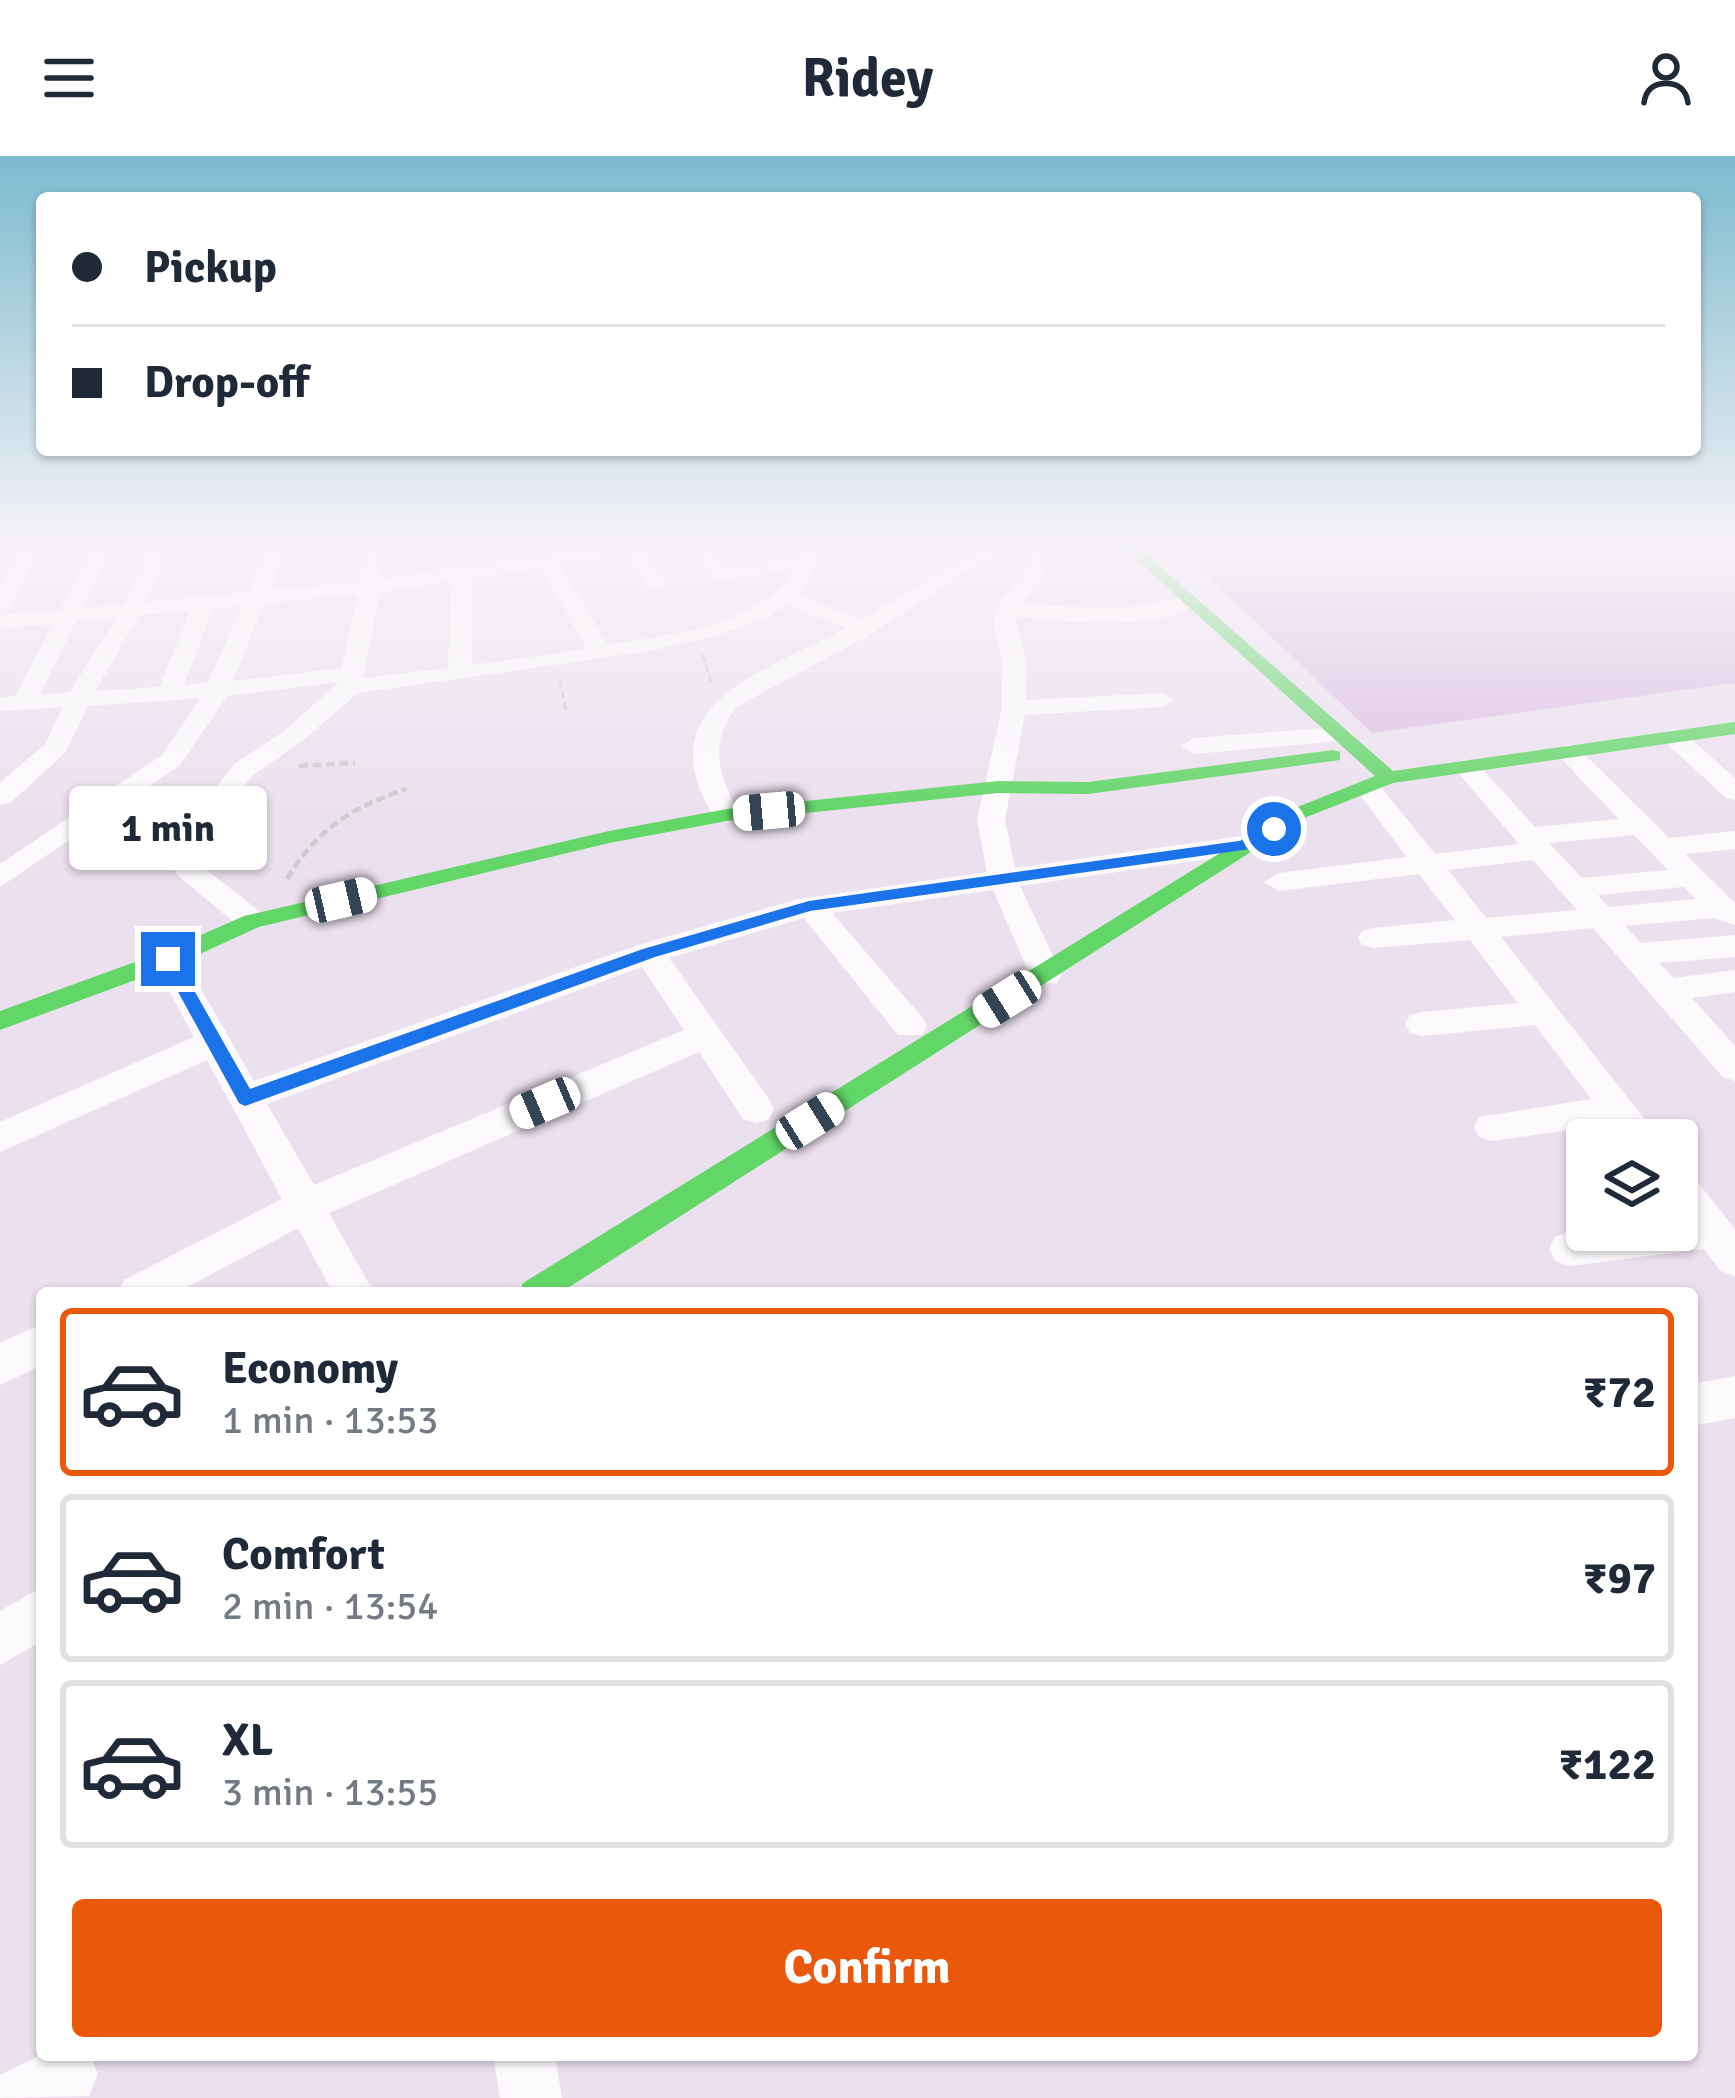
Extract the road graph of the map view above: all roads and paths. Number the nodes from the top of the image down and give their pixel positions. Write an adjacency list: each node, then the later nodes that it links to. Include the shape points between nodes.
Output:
1 (57, 632): 19 (street)
2 (119, 632): 18 (street)
3 (193, 632): 16 (street)
4 (244, 632): 15 (street)
5 (361, 632): 14 (street)
6 (461, 632): 13 (street)
7 (591, 632): 12 (street)
8 (706, 632): 12 (street)
9 (858, 632): 32 (street, via 720,710 703,748 710,788)
10 (1007, 632): 20 (street)
11 (1222, 632): 23 (street)
12 (601, 653): 13 (street)
13 (460, 672): 14 (street)
14 (351, 681): 15 (street); 44 (street, via 244,770 184,847 186,868)
15 (218, 690): 16 (street); 39 (street, via 171,760)
16 (168, 694): 18 (street)
17 (1162, 700): 20 (street)
18 (78, 701): 19 (street); 31 (street, via 56,748)
19 (12, 703)
20 (1015, 708): 28 (street)
21 (1735, 728): 22 (street)
22 (1674, 737): 25 (street); 30 (street)
23 (1336, 745): 24 (street); 27 (street); 28 (street, via 1088,788)
24 (1194, 746)
25 (1568, 752): 26 (street); 33 (street)
26 (1466, 767): 27 (street); 35 (street)
27 (1378, 783): 36 (street, via 1298,814); 38 (street)
28 (998, 788): 32 (street); 40 (street, via 991,820)
29 (406, 789): 44 (path, via 334,818 286,880)
30 (1735, 792)
31 (0, 797)
32 (727, 815): 47 (street)
33 (1641, 826): 35 (street); 37 (street)
34 (1735, 840): 37 (street)
35 (1534, 843): 38 (street); 42 (street)
36 (1250, 844): 40 (street); 54 (street)
37 (1662, 848): 43 (street)
38 (1429, 861): 41 (street); 48 (street)
39 (0, 878)
40 (1004, 882): 45 (street); 54 (street)
41 (1279, 882)
42 (1574, 888): 43 (street); 46 (street)
43 (1718, 896): 46 (street)
44 (226, 898): 47 (street)
45 (809, 906): 51 (street); 60 (street)
46 (1600, 918): 48 (street); 52 (street)
47 (252, 921): 53 (street)
48 (1481, 929): 49 (street); 57 (street)
49 (1373, 938)
50 (1735, 946): 52 (street)
51 (649, 953): 62 (street); 65 (street)
52 (1633, 955): 56 (street)
53 (168, 959): 58 (street); 63 (street)
54 (1046, 975): 76 (street)
55 (1735, 981): 56 (street)
56 (1666, 991): 61 (street)
57 (1544, 1012): 59 (street); 67 (street)
58 (0, 1021)
59 (1422, 1024)
60 (910, 1026)
61 (1720, 1033): 64 (street)
62 (704, 1035): 66 (street); 71 (street)
63 (215, 1042): 65 (street); 70 (street)
64 (1735, 1068)
65 (245, 1098): 71 (street)
66 (756, 1109)
67 (1619, 1109): 68 (street); 69 (street)
68 (1627, 1119)
69 (1492, 1127)
70 (0, 1138)
71 (305, 1206): 74 (street); 75 (street)
72 (1698, 1211): 73 (street)
73 (1724, 1245)
74 (150, 1287)
75 (351, 1287)
76 (544, 1287)
77 (36, 1346): 78 (street)
78 (0, 1365)
79 (1735, 1396): 80 (street)
80 (1698, 1404)
81 (36, 1616): 82 (street)
82 (0, 1640)
83 (525, 2061): 84 (street)
84 (531, 2098)

